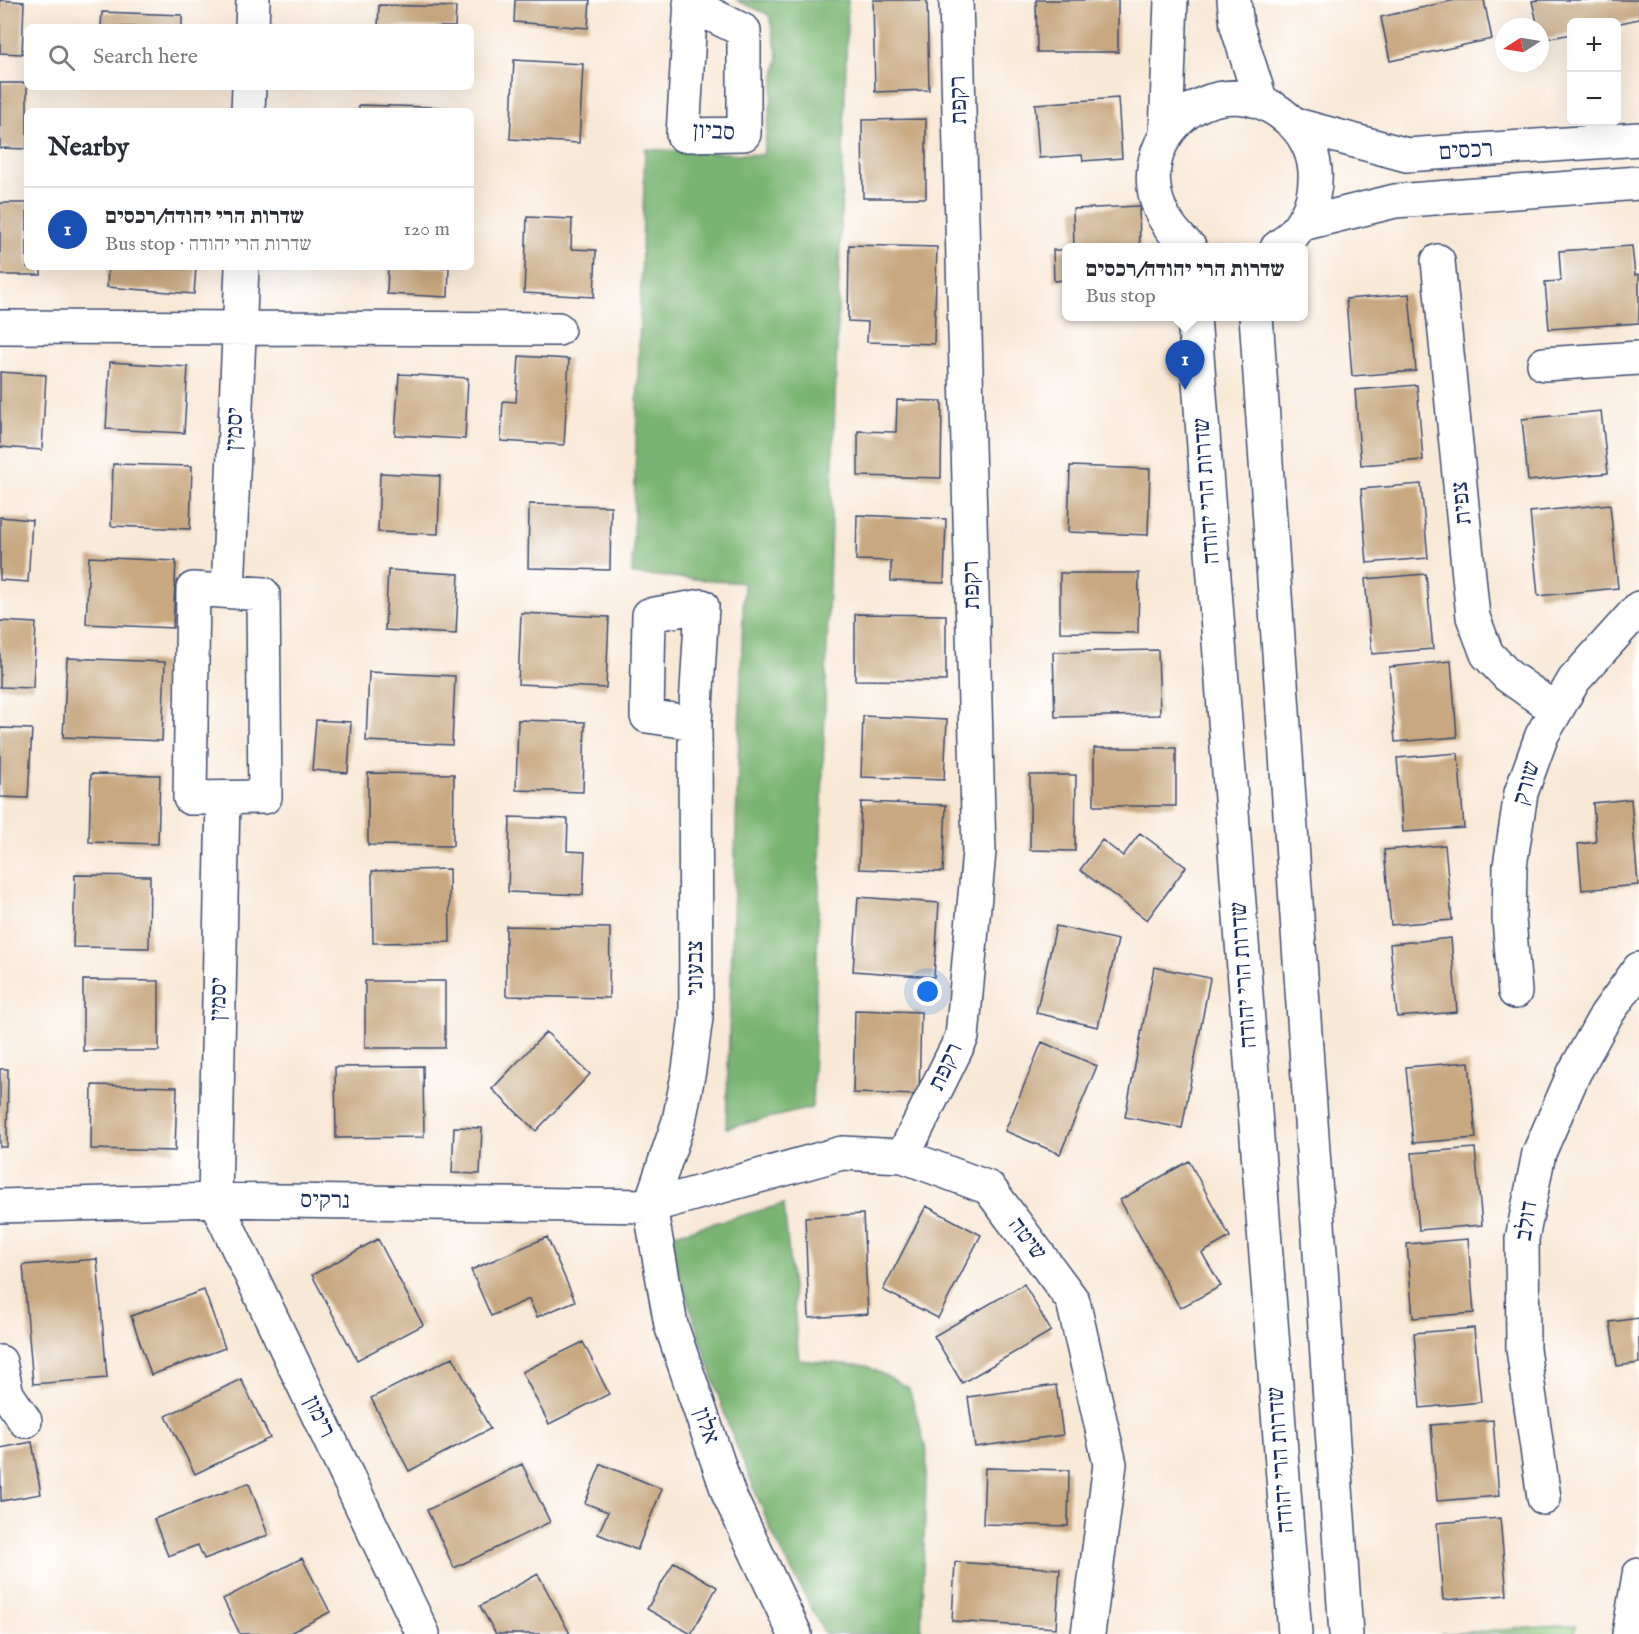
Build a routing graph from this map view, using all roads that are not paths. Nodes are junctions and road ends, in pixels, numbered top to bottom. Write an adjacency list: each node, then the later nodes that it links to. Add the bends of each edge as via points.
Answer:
1 (253, 0): 5 (street)
2 (957, 0): 32 (street, רקפת, via 978,852 962,1037)
3 (1171, 0): 10 (street)
4 (1234, 0): 7 (street, via 1237,26)
5 (252, 24)
6 (249, 90): 8 (street)
7 (1262, 102): 9 (street); 10 (street, via 1241,97 1219,98 1180,117)
8 (248, 108)
9 (1296, 125): 11 (street, רכסים, via 1407,155); 13 (street, via 1308,143 1316,184)
10 (1166, 134): 14 (street, via 1156,154 1155,197 1162,217)
11 (1639, 139)
12 (1639, 183): 13 (street, רכסים, via 1395,201)
13 (1302, 224): 15 (street)
14 (1181, 243)
15 (1284, 243)
16 (1438, 261): 27 (street, צפית, via 1473,617 1487,654 1508,676)
17 (242, 270): 21 (street, יסמין)
18 (1194, 321): 43 (street, שדרות הרי יהודה)
19 (1256, 321): 44 (street)
20 (0, 327): 21 (street)
21 (239, 328): 22 (street); 25 (street, יסמין)
22 (558, 329)
23 (1639, 358): 24 (street)
24 (1544, 364)
25 (228, 591): 29 (street, via 193,589 190,798); 29 (street, via 263,594 265,797)
26 (1639, 608): 27 (street, שורק, via 1574,680)
27 (1556, 710): 31 (street, שורק, via 1542,735 1521,793 1510,866 1509,919)
28 (694, 723): 35 (street, צבעוני, via 696,1017 679,1121)
29 (223, 798): 33 (street, יסמין)
30 (1639, 969): 38 (street, דולב, via 1606,1016 1574,1073 1539,1153 1522,1239 1523,1349)
31 (1515, 992)
32 (903, 1156): 35 (street, שיטה, via 842,1153); 42 (street, שיטה, via 989,1188 1073,1301 1110,1464)
33 (215, 1200): 34 (street, נרקיס); 35 (street, נרקיס); 40 (street, רימון)
34 (0, 1206)
35 (650, 1206): 41 (street, אלון, via 671,1325 729,1495)
36 (0, 1362): 37 (street, via 7,1394)
37 (25, 1421)
38 (1544, 1498)
39 (1639, 1575): 45 (street)
40 (423, 1634)
41 (795, 1634)
42 (1088, 1634)
43 (1295, 1634)
44 (1346, 1634)
45 (1629, 1634)

